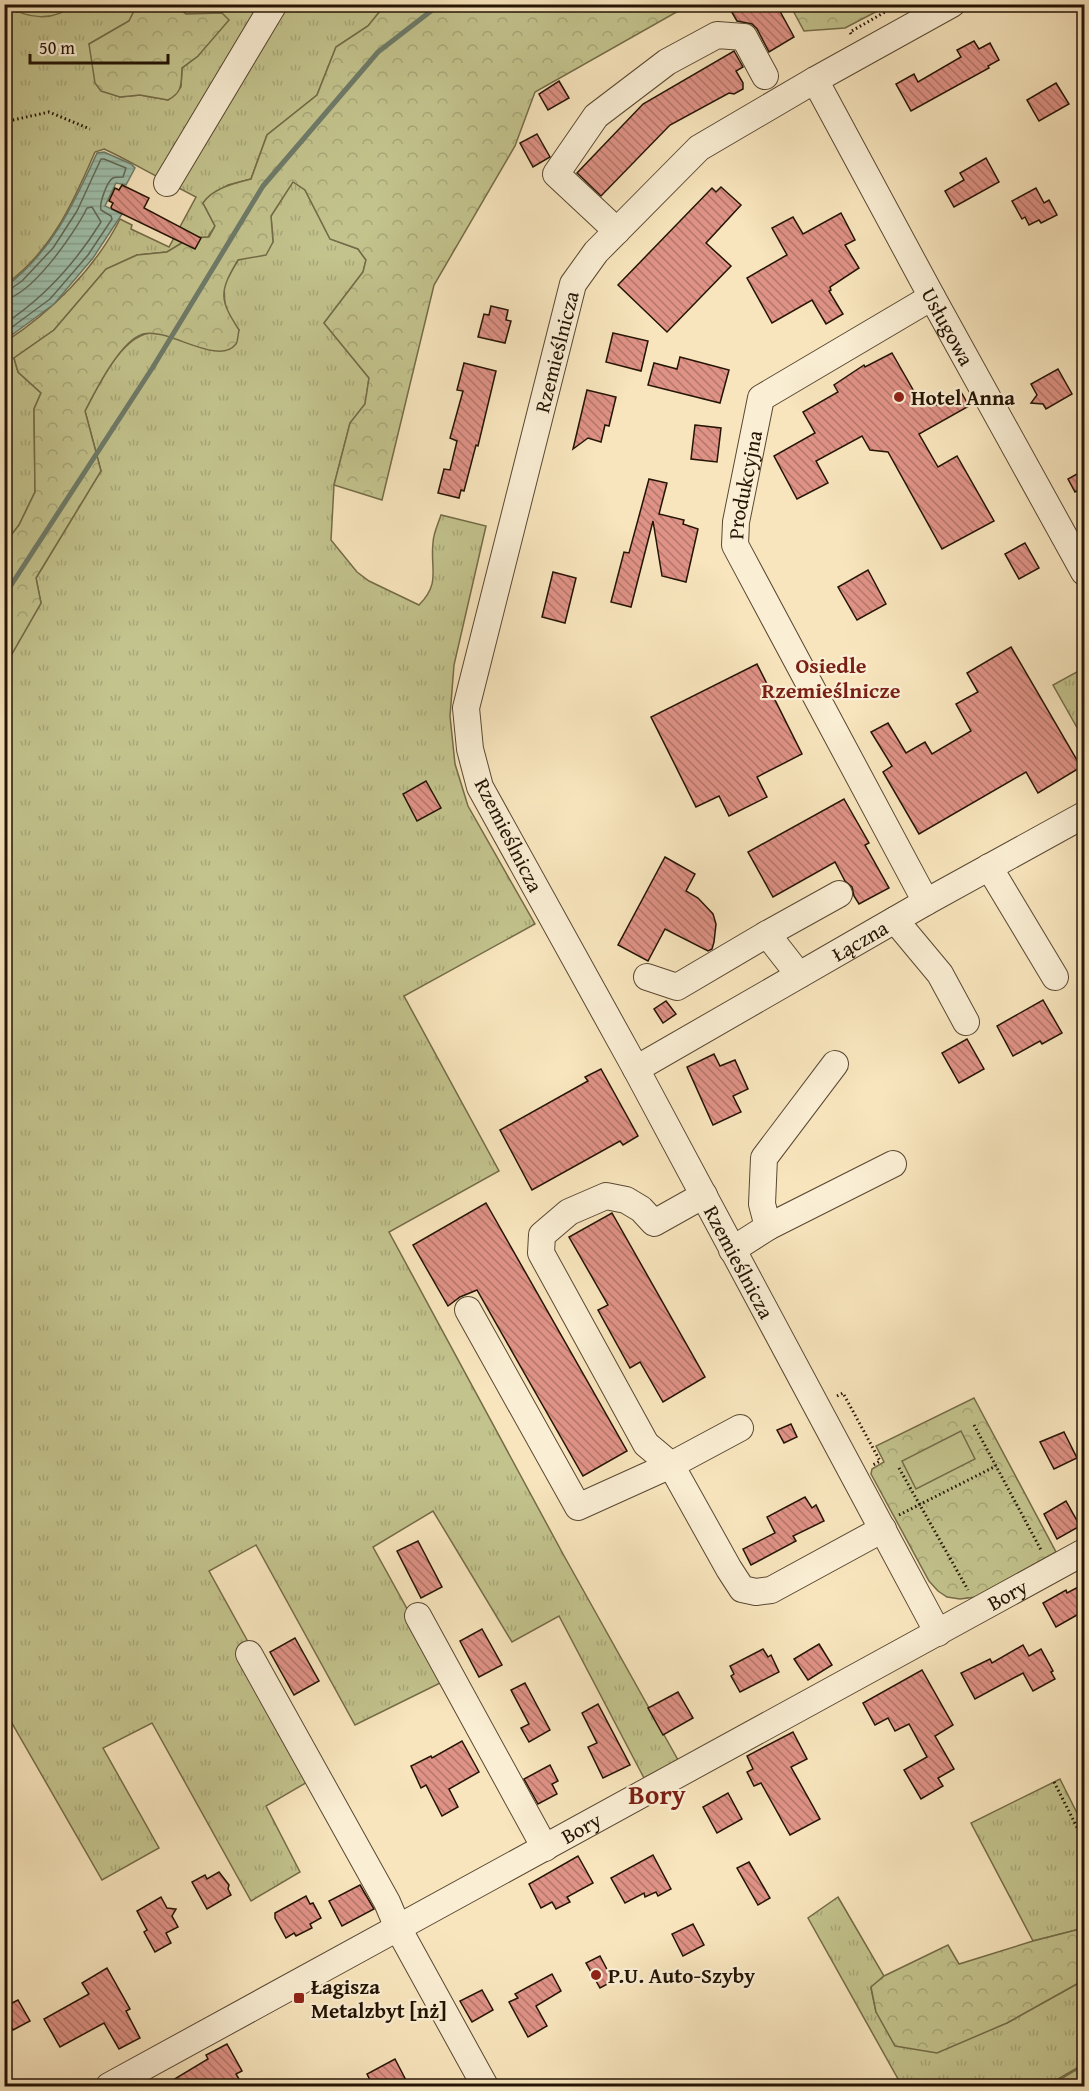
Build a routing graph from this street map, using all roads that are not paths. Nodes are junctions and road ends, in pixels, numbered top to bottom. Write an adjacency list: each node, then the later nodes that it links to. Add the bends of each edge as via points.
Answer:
1 (274, 4): 5 (street)
2 (961, 7): 4 (street, Rzemieślnicza)
3 (765, 76): 6 (street, via 744,37 717,35 667,63 596,116 556,174)
4 (815, 80): 6 (street, Rzemieślnicza, via 699,148); 7 (street, Usługowa)
5 (167, 183)
6 (617, 231): 20 (street, Rzemieślnicza, via 573,284 466,708 470,749 480,787)
7 (932, 297): 8 (street, Usługowa); 12 (street, Produkcyjna, via 761,398 735,522 735,545 821,725)
8 (1084, 572)
9 (1084, 815): 10 (street, Łączna)
10 (989, 867): 12 (street, Łączna); 17 (street)
11 (839, 894): 14 (street)
12 (926, 902): 13 (street, Łączna)
13 (895, 920): 15 (street, Łączna); 18 (street, via 940,974)
14 (767, 934): 15 (street); 16 (street, via 677,987)
15 (799, 975): 20 (street, Łączna)
16 (647, 977)
17 (1055, 977)
18 (966, 1022)
19 (835, 1065): 23 (street, via 764,1158 762,1204)
20 (636, 1069): 22 (street, Rzemieślnicza)
21 (893, 1164): 23 (street)
22 (704, 1196): 24 (street, Rzemieślnicza); 27 (street, via 654,1223 627,1200 606,1196 569,1212 542,1235 541,1253 646,1444)
23 (768, 1227): 24 (street)
24 (732, 1250): 28 (street, Rzemieślnicza)
25 (468, 1310): 27 (street, via 578,1507)
26 (740, 1428): 27 (street)
27 (671, 1465): 28 (street, via 742,1589 771,1590)
28 (888, 1524): 31 (street, Rzemieślnicza)
29 (1084, 1552): 31 (street, Bory)
30 (418, 1616): 33 (street)
31 (938, 1633): 33 (street, Bory)
32 (249, 1654): 34 (street)
33 (545, 1848): 34 (street, Bory)
34 (398, 1928): 35 (street, Bory); 36 (street)
35 (109, 2086)
36 (485, 2086)

